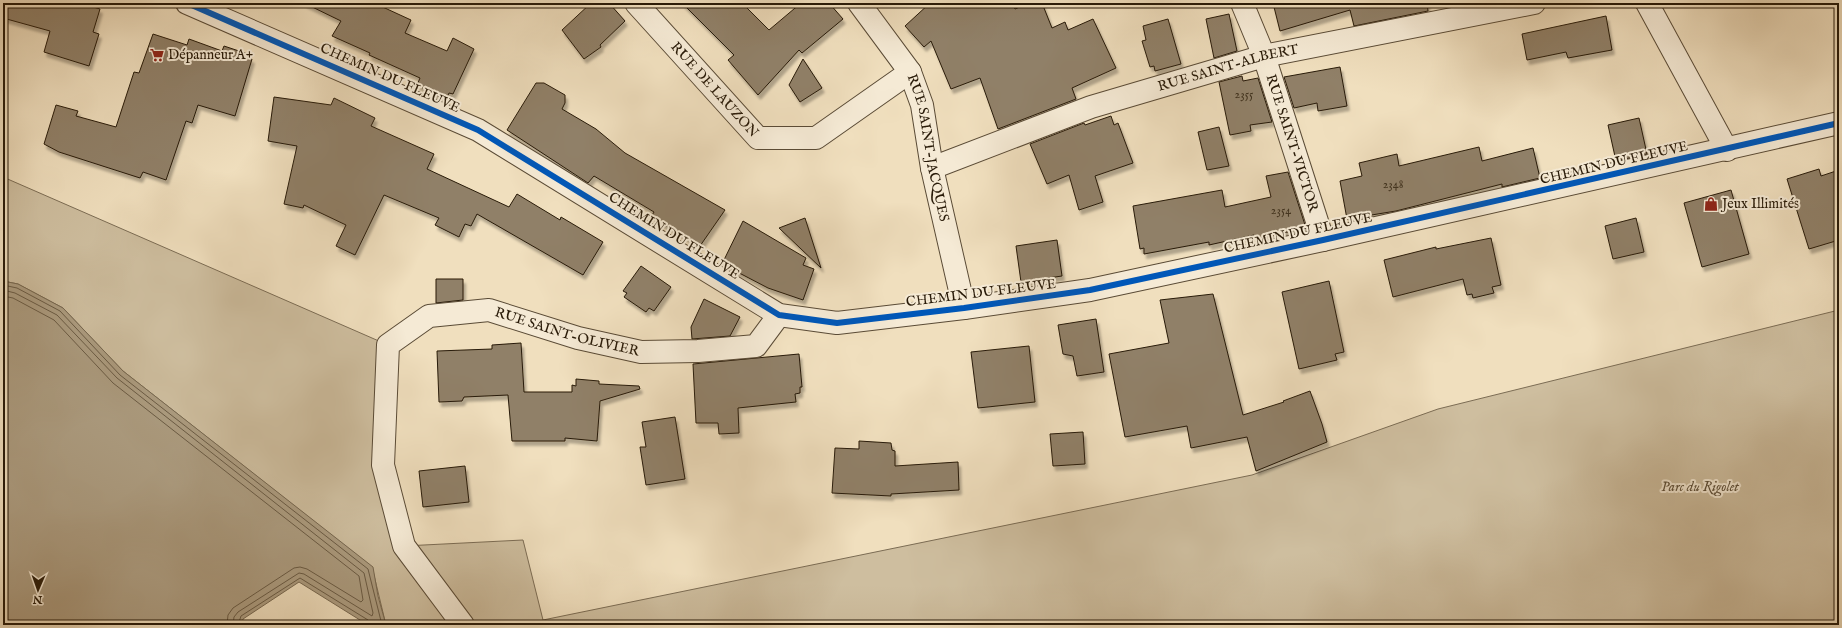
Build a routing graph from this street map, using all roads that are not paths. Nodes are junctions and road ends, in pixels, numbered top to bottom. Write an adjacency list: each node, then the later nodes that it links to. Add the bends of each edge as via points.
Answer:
1 (187, 3): 14 (street, CHEMIN DU FLEUVE, via 478,130)
2 (636, 3): 8 (street, RUE DE LAUZON, via 758,138 816,138)
3 (859, 3): 8 (street, RUE SAINT-JACQUES)
4 (1242, 3): 7 (street, RUE SAINT-VICTOR)
5 (1534, 3): 7 (street, RUE SAINT-ALBERT)
6 (1647, 3): 10 (street)
7 (1264, 56): 11 (street, RUE SAINT-ALBERT, via 1091,107); 12 (street, RUE SAINT-VICTOR)
8 (910, 72): 11 (street, RUE SAINT-JACQUES, via 922,105)
9 (1839, 123): 10 (street, CHEMIN DU FLEUVE)
10 (1727, 150): 12 (street, CHEMIN DU FLEUVE)
11 (932, 168): 13 (street, RUE SAINT-JACQUES)
12 (1323, 240): 13 (street, CHEMIN DU FLEUVE, via 1090,290)
13 (964, 308): 14 (street, CHEMIN DU FLEUVE, via 837,323)
14 (779, 315): 15 (street, RUE SAINT-OLIVIER, via 756,346 698,351 641,352 578,338 489,310 429,316 388,345 383,465 404,546)
15 (464, 625)

